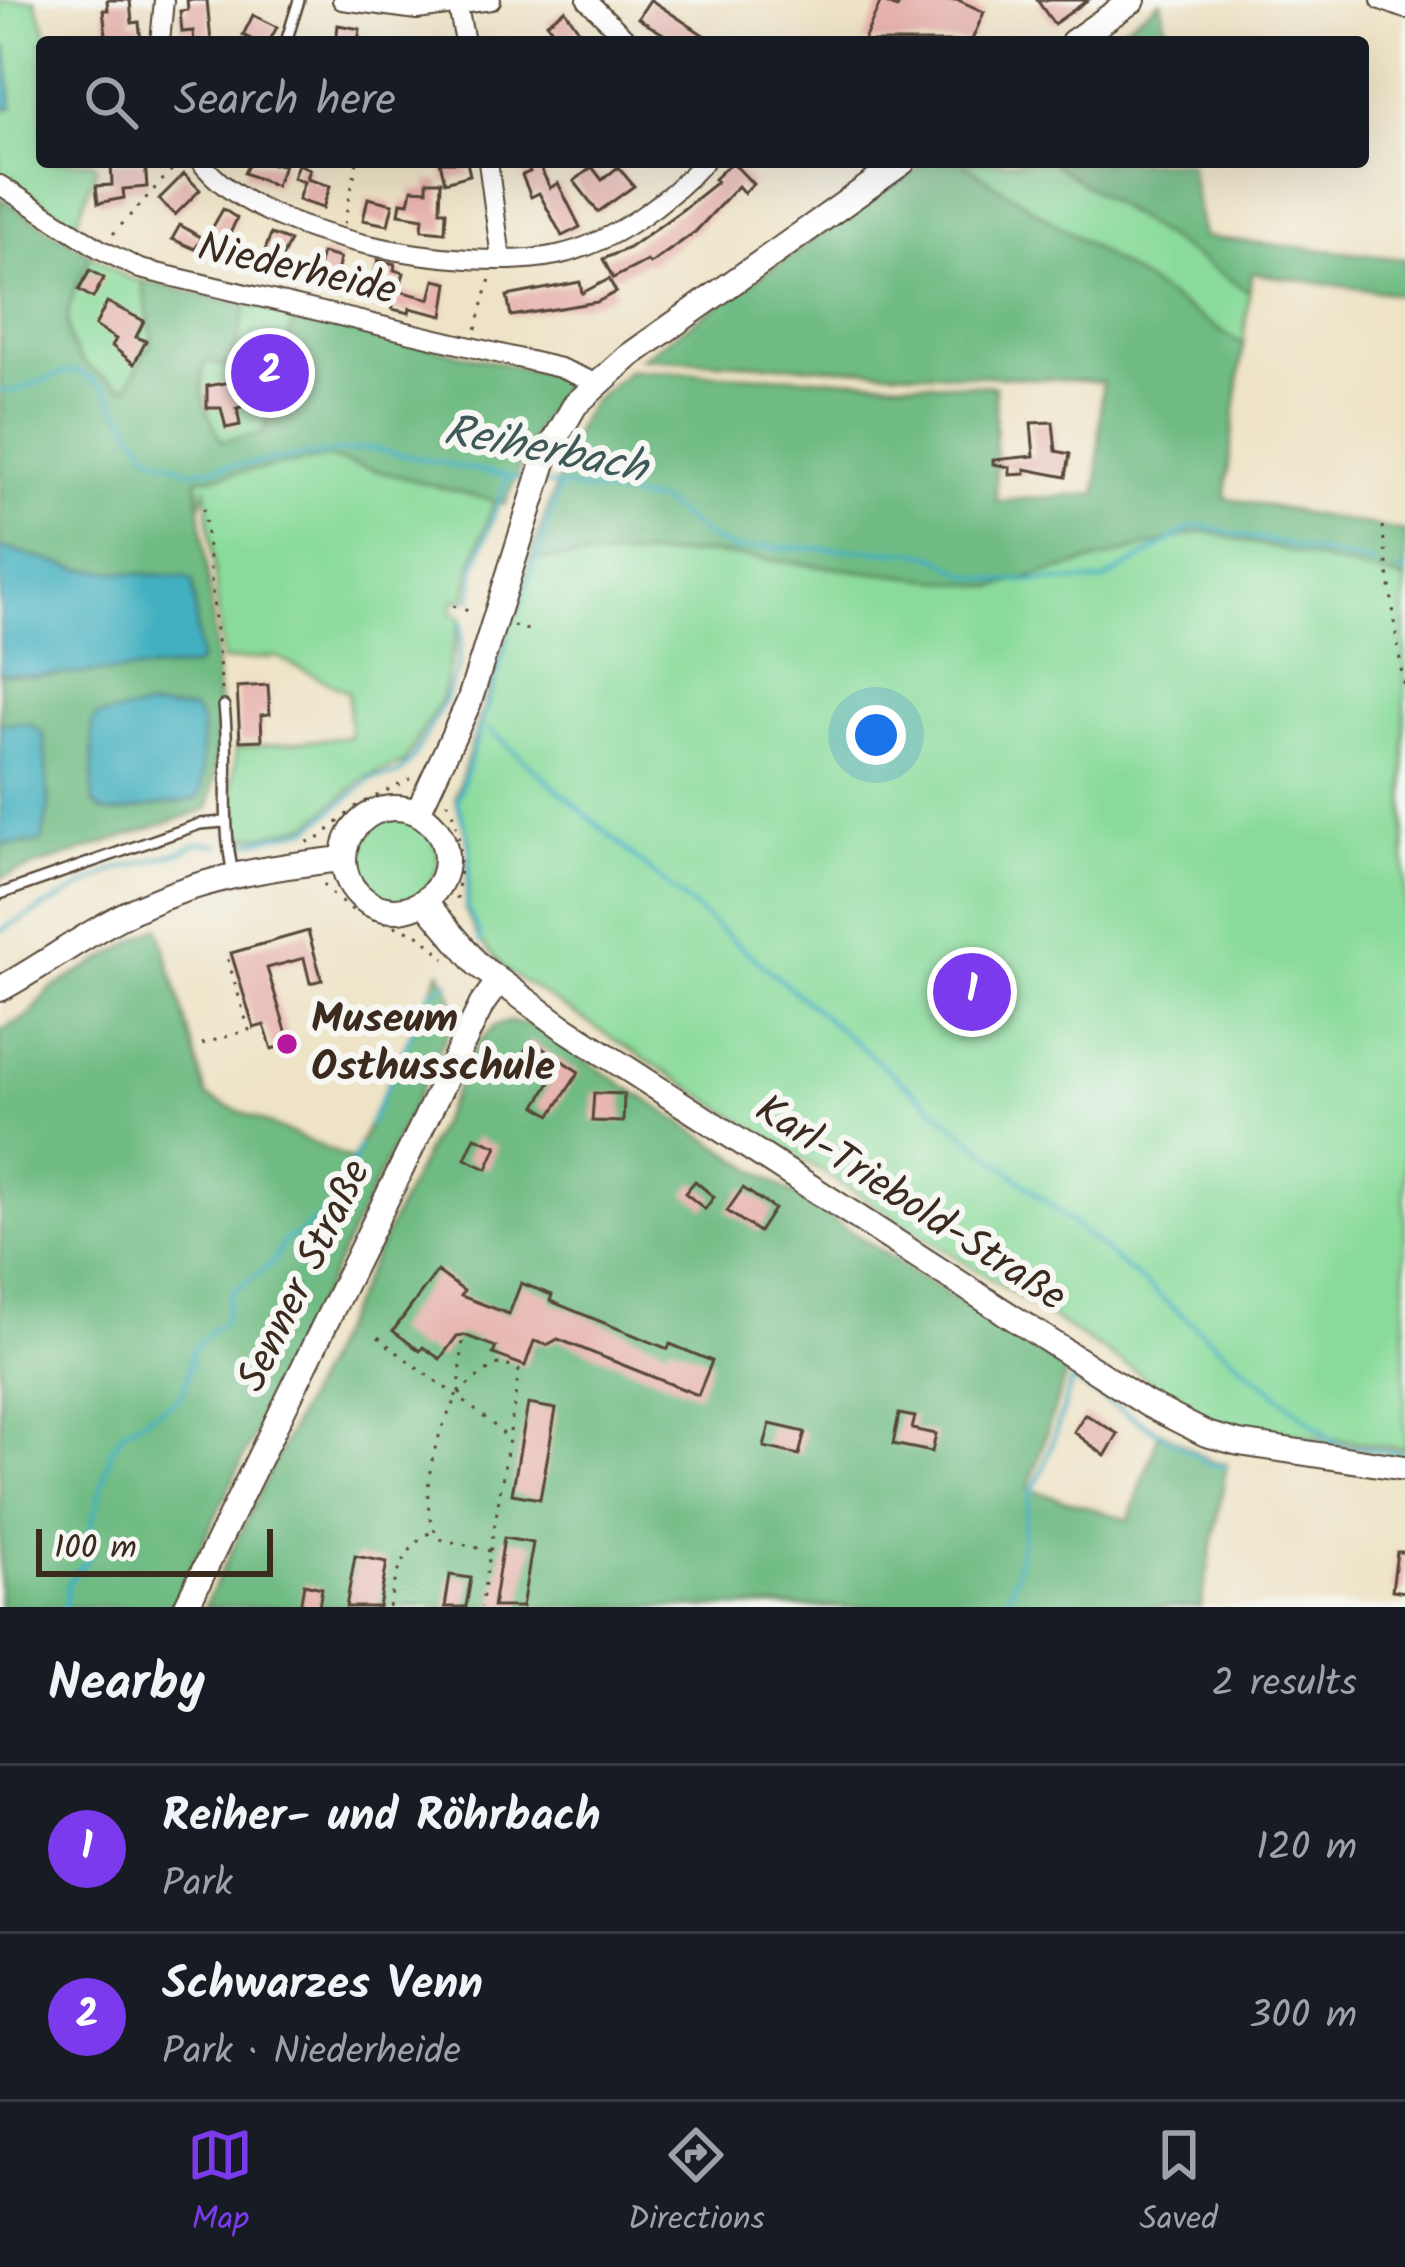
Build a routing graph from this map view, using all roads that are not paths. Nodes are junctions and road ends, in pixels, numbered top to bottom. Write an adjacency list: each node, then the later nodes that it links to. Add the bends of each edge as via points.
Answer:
1 (164, 0): 10 (street)
2 (299, 0): 11 (lane)
3 (342, 0): 8 (street)
4 (491, 0): 8 (street)
5 (586, 0): 13 (street)
6 (1132, 0): 14 (street)
7 (1381, 0): 9 (street)
8 (458, 7): 12 (street)
9 (1405, 9)
10 (161, 36)
11 (288, 36)
12 (464, 36)
13 (623, 36)
14 (1081, 36)
15 (206, 168): 20 (street, via 252,206 341,237 468,260)
16 (489, 168): 20 (street)
17 (697, 168): 20 (street, via 598,240 556,255)
18 (895, 168): 21 (street)
19 (0, 185): 21 (street, Niederheide, via 140,269)
20 (501, 258)
21 (596, 383): 23 (street, via 564,421 537,482 470,702)
22 (224, 706): 24 (lane)
23 (423, 802): 25 (street, via 370,814); 28 (street, via 447,859)
24 (224, 821): 26 (lane); 27 (lane)
25 (326, 854): 26 (street); 28 (street, via 367,902)
26 (233, 875): 30 (street, via 146,904)
27 (0, 894)
28 (432, 913): 29 (street, Karl-Triebold-Straße)
29 (498, 982): 31 (street, Karl-Triebold-Straße, via 1147,1403 1239,1443); 32 (street, Senner Straße)
30 (0, 989)
31 (1405, 1468)
32 (186, 1607)

